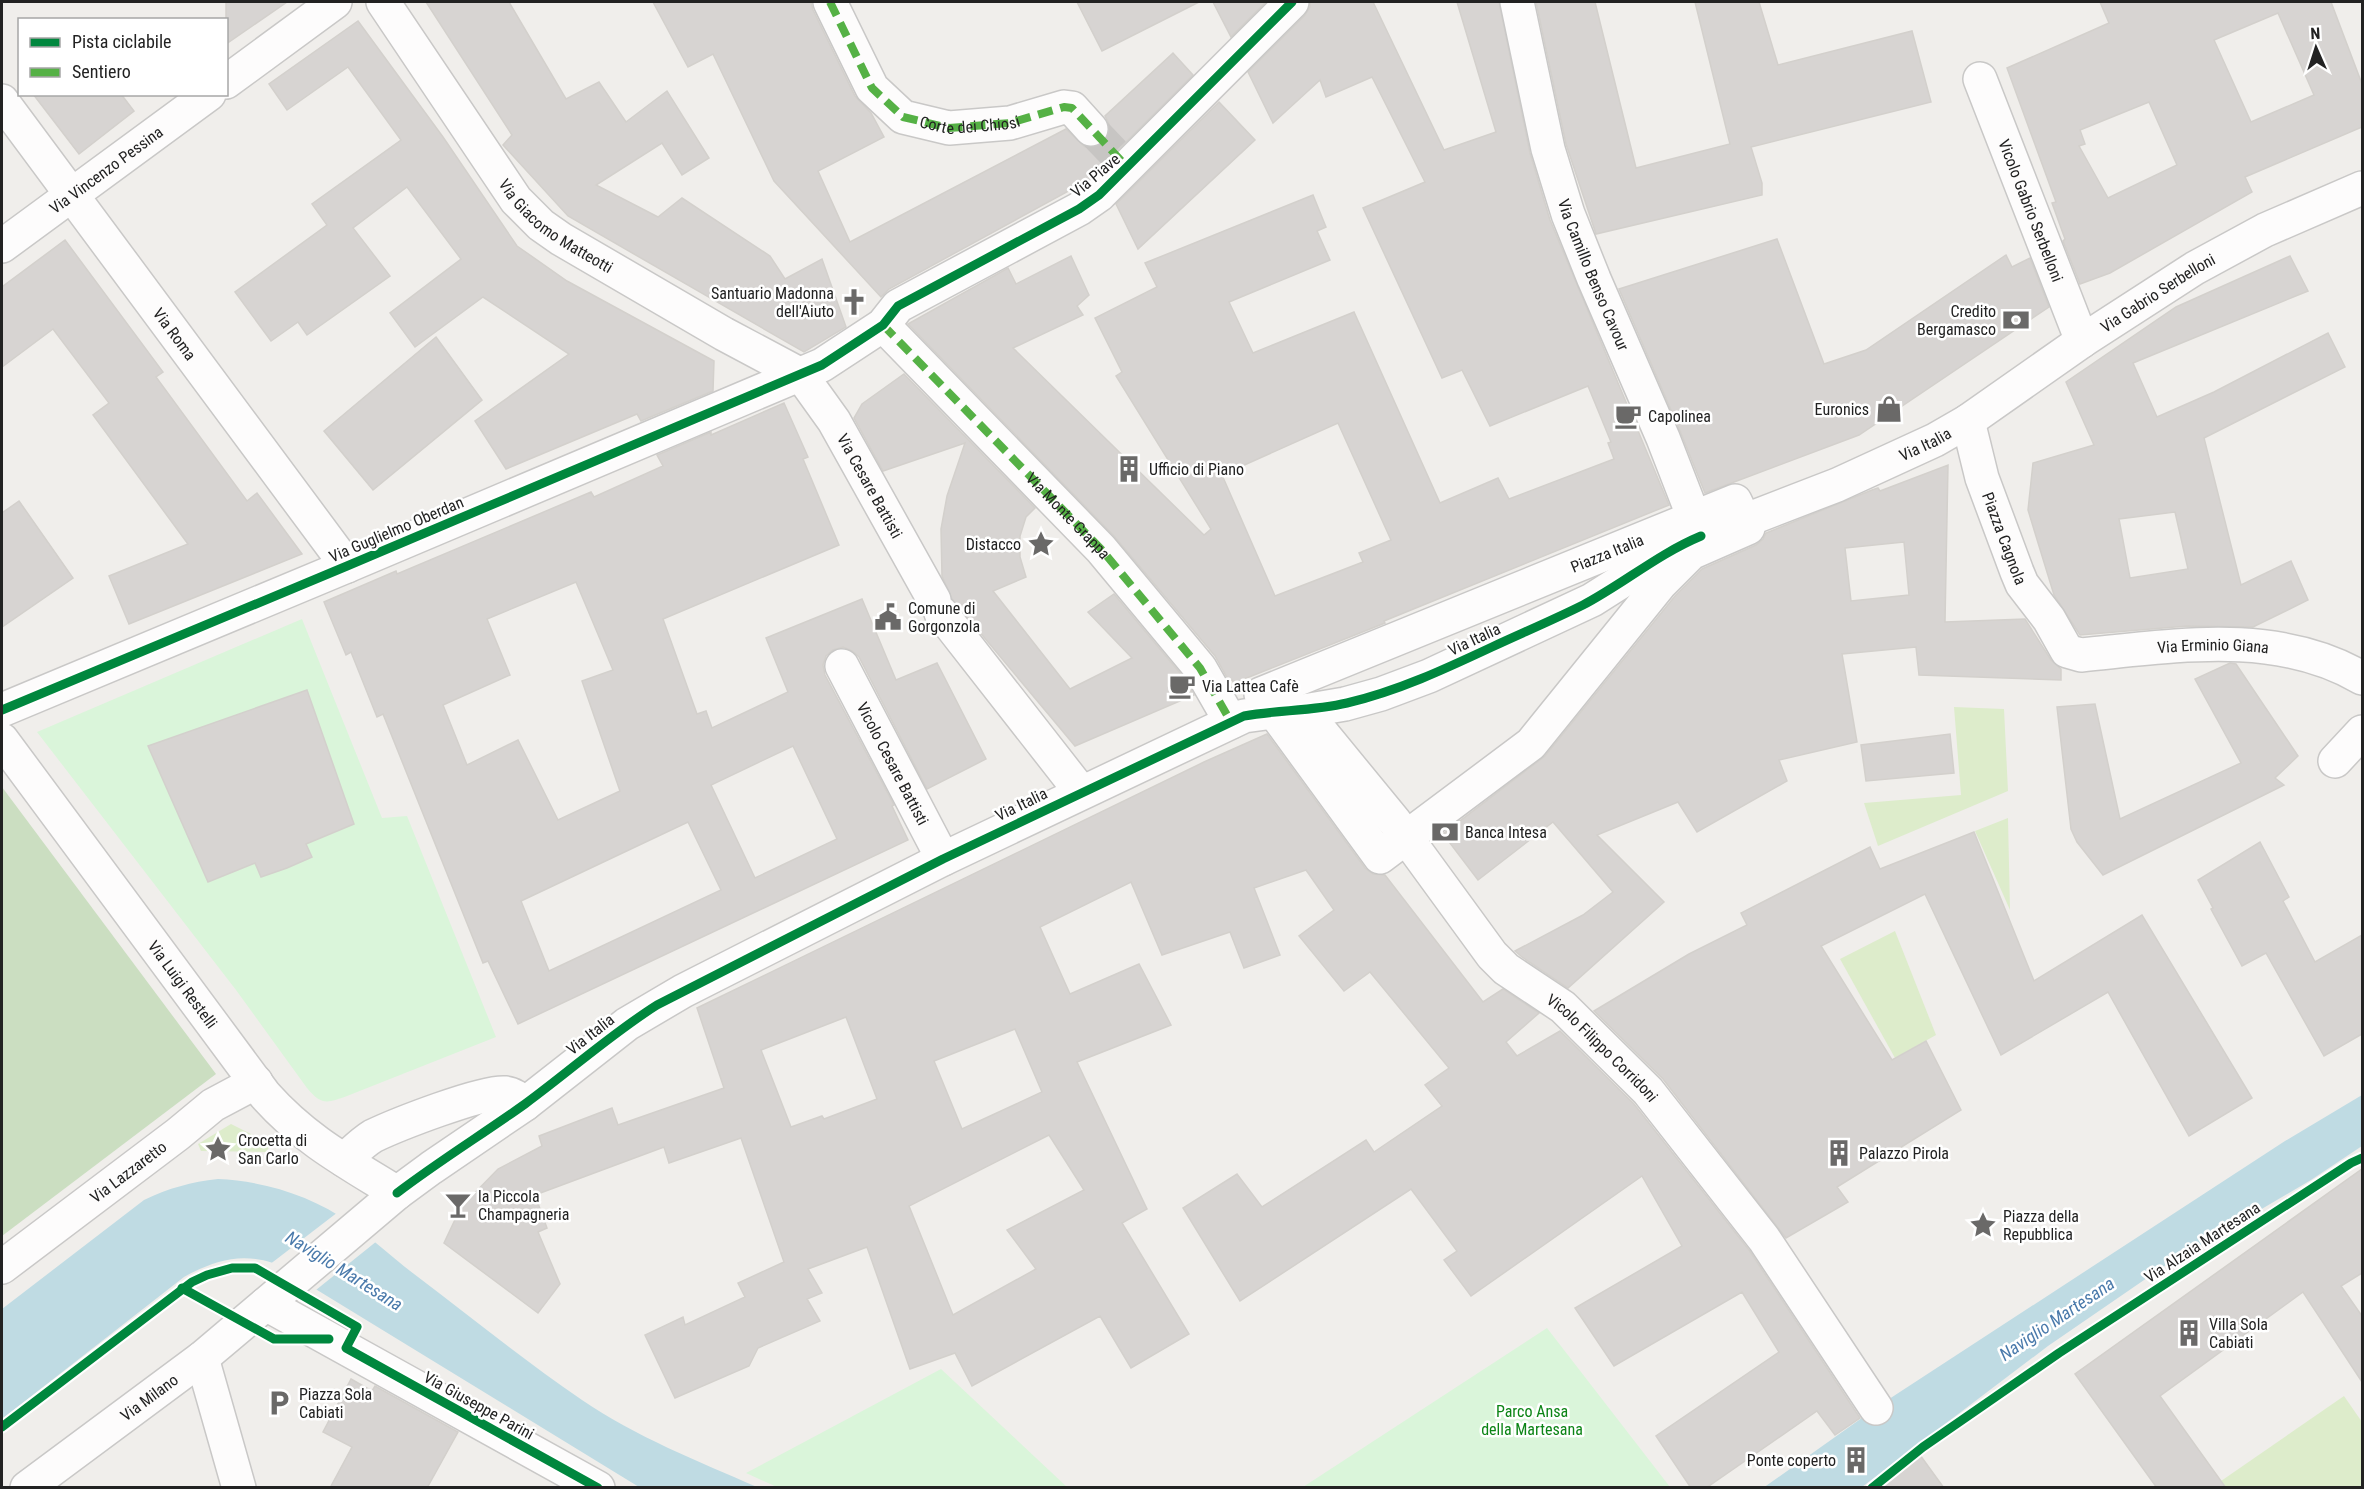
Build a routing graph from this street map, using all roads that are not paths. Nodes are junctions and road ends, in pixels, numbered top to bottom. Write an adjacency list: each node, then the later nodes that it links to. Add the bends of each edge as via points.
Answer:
1 (335, 2): 7 (street)
2 (383, 2): 16 (street, Via Giacomo Matteotti, via 510,192 541,225)
3 (830, 2): 10 (street, Corte dei Chiosi, via 872,88 903,117 949,129 1010,123 1064,106 1072,108)
4 (1292, 2): 14 (street, Via Piave, via 1121,161 1099,195 898,306)
5 (1517, 2): 19 (street, Via Camillo Benso Cavour, via 1548,148 1568,214)
6 (1980, 79): 15 (street, Vicolo Gabrio Serbelloni)
7 (228, 81)
8 (206, 96): 12 (street, Via Vincenzo Pessina)
9 (2, 101): 12 (street, Via Roma)
10 (1091, 129)
11 (2362, 188): 15 (street, Via Gabrio Serbelloni, via 2246,240)
12 (72, 196): 13 (street, Via Vincenzo Pessina); 20 (street, Via Roma)
13 (2, 246)
14 (883, 325): 16 (street, Via Piave); 26 (street, Via Monte Grappa, via 1101,549 1196,663)
15 (2082, 341): 17 (street, Via Gabrio Serbelloni)
16 (801, 375): 20 (street, Via Guglielmo Oberdan, via 757,390); 30 (street, Via Cesare Battisti, via 834,421 937,606)
17 (1968, 421): 18 (street, Via Italia, via 1837,485); 21 (street, Piazza Cagnola, via 1982,478 2022,584 2053,624)
18 (1744, 520): 19 (street, Via Italia); 31 (street, Piazza Italia, via 1748,528 1691,553 1661,583 1531,744)
19 (1697, 527): 25 (street, Via Italia, via 1674,548 1620,584 1430,676 1363,699); 25 (street, Piazza Italia, via 1261,694)
20 (347, 566): 24 (street, Via Guglielmo Oberdan)
21 (2063, 645): 23 (street, Via Erminio Giana, via 2067,651 2081,655 2211,645 2268,647 2313,657)
22 (842, 666): 32 (street, Vicolo Cesare Battisti)
23 (2362, 678)
24 (2, 710)
25 (1288, 712): 26 (street, Via Italia, via 1244,716); 31 (street, Piazza Italia, via 1380,857)
26 (1232, 722): 30 (street, Via Italia)
27 (2362, 732): 29 (street)
28 (2, 741): 33 (street, Via Luigi Restelli)
29 (2335, 761)
30 (1081, 792): 32 (street, Via Italia)
31 (1406, 837): 41 (street, Vicolo Filippo Corridoni, via 1492,955 1506,969 1563,1006 1648,1091 1764,1239)
32 (943, 859): 34 (street, Via Italia, via 657,1005)
33 (256, 1082): 35 (street, Via Luigi Restelli, via 289,1121); 38 (street, Via Lazzaretto, via 213,1105)
34 (525, 1104): 35 (street, via 504,1093 475,1099 370,1138); 36 (street, Via Italia)
35 (344, 1160): 36 (street, Via Luigi Restelli)
36 (397, 1193): 37 (street, Via Italia)
37 (364, 1221): 39 (street, Via Milano)
38 (2, 1268)
39 (266, 1304): 40 (street, Via Milano); 44 (street, Via Giuseppe Parini)
40 (202, 1358): 42 (street, Via Milano); 43 (street)
41 (1876, 1408)
42 (27, 1488)
43 (239, 1488)
44 (597, 1488)

